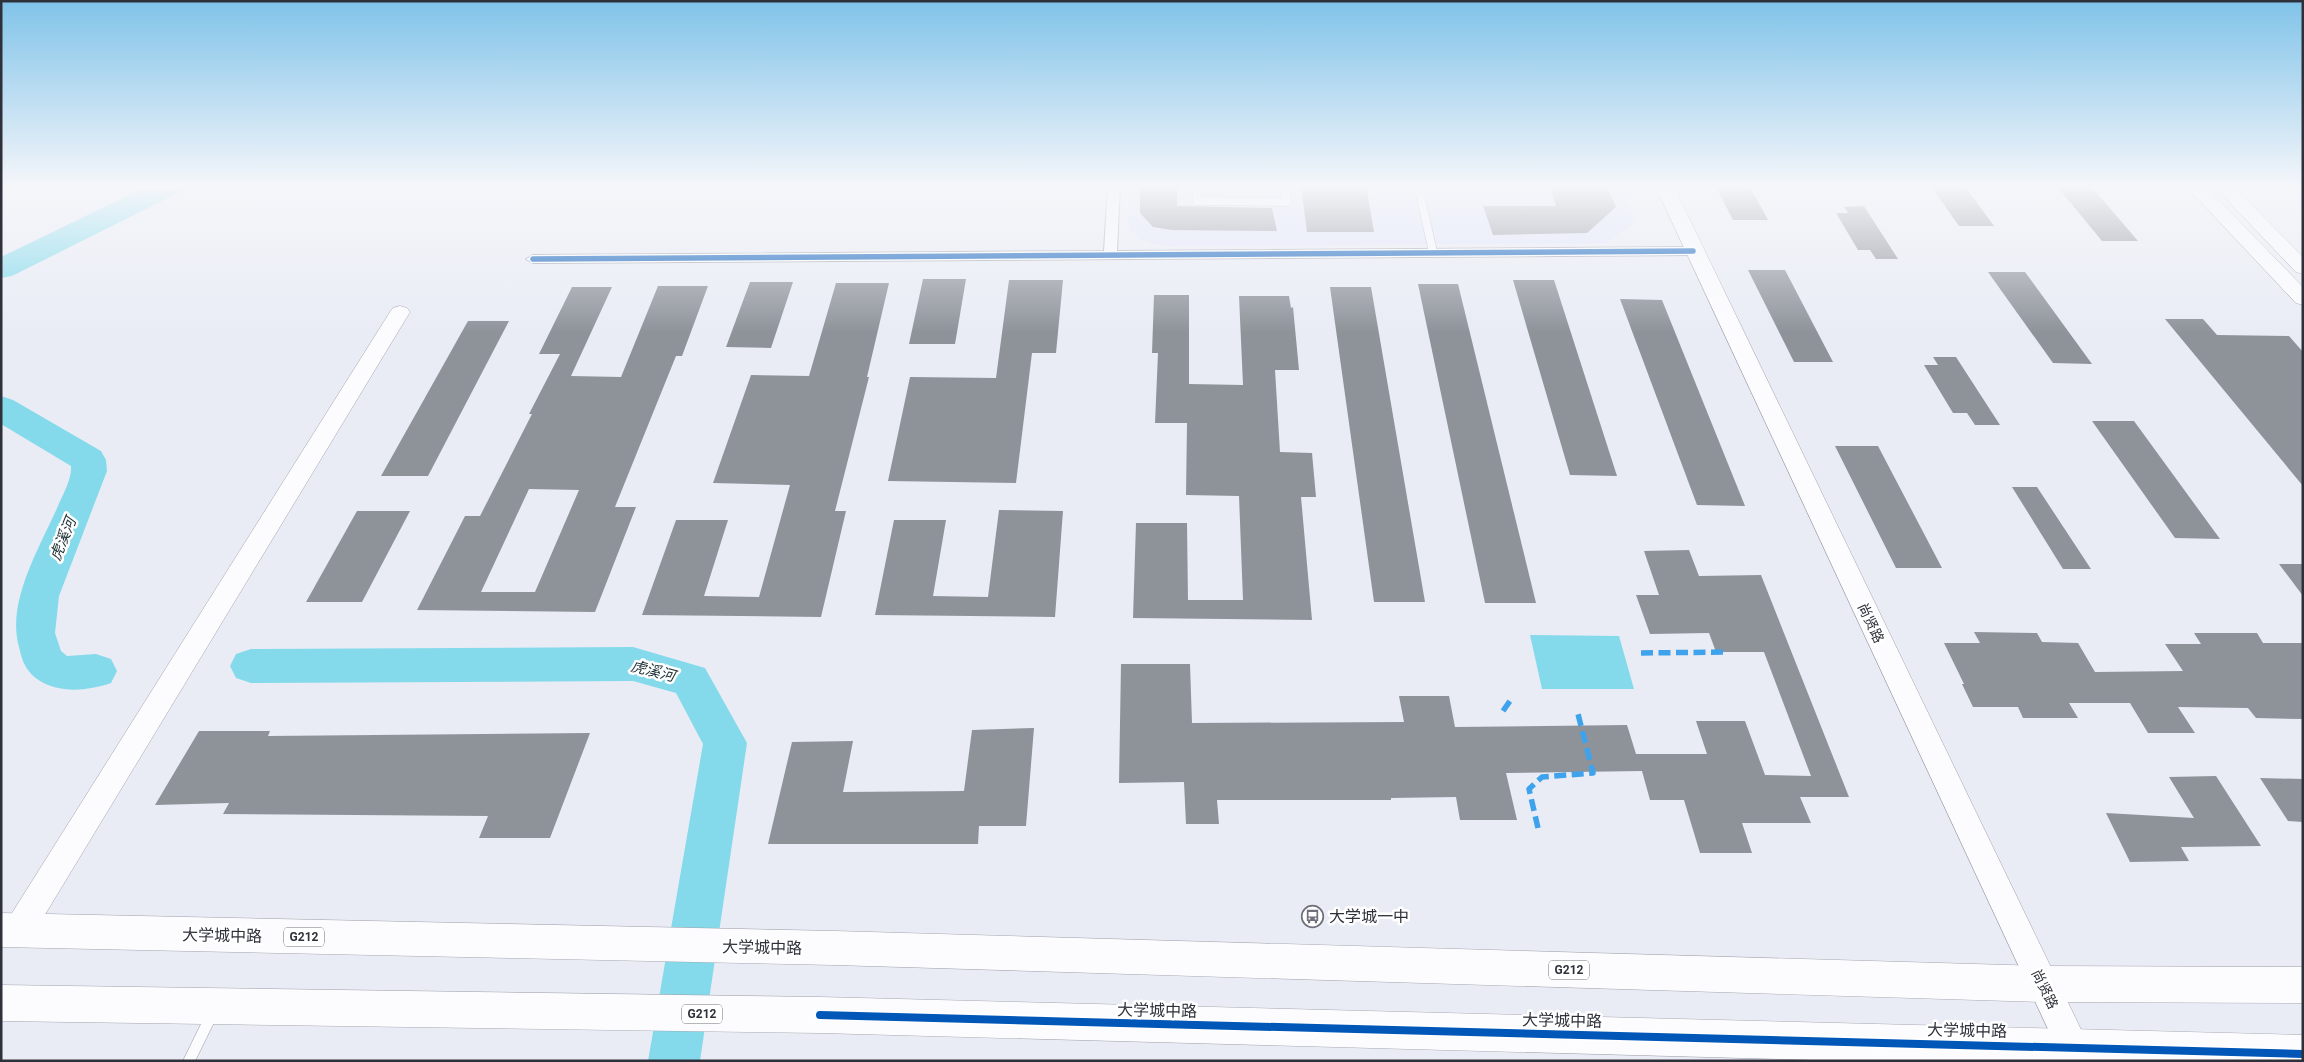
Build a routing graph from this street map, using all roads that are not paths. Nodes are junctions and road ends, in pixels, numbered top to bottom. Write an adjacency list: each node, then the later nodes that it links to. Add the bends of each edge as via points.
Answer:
1 (1111, 235): 8 (street)
2 (1429, 235): 7 (lane)
3 (1687, 235): 6 (street, 尚贤路)
4 (2241, 235): 11 (street)
5 (2270, 235): 10 (street)
6 (1694, 251): 7 (street); 14 (street, 尚贤路)
7 (1433, 252): 8 (street)
8 (1110, 255): 9 (street)
9 (533, 259)
10 (2303, 268)
11 (2303, 299)
12 (400, 312): 13 (street)
13 (10, 930): 14 (highway, 大学城中路 / G212, via 835,948)
14 (2042, 984): 15 (highway, 大学城中路 / G212); 18 (street, 尚贤路)
15 (2303, 985)
16 (1, 1003): 17 (highway, 大学城中路 / G212)
17 (215, 1007): 18 (highway, 大学城中路 / G212, via 820,1016); 20 (lane)
18 (2076, 1054): 19 (highway, 大学城中路 / G212)
19 (2303, 1054)
20 (189, 1061)

